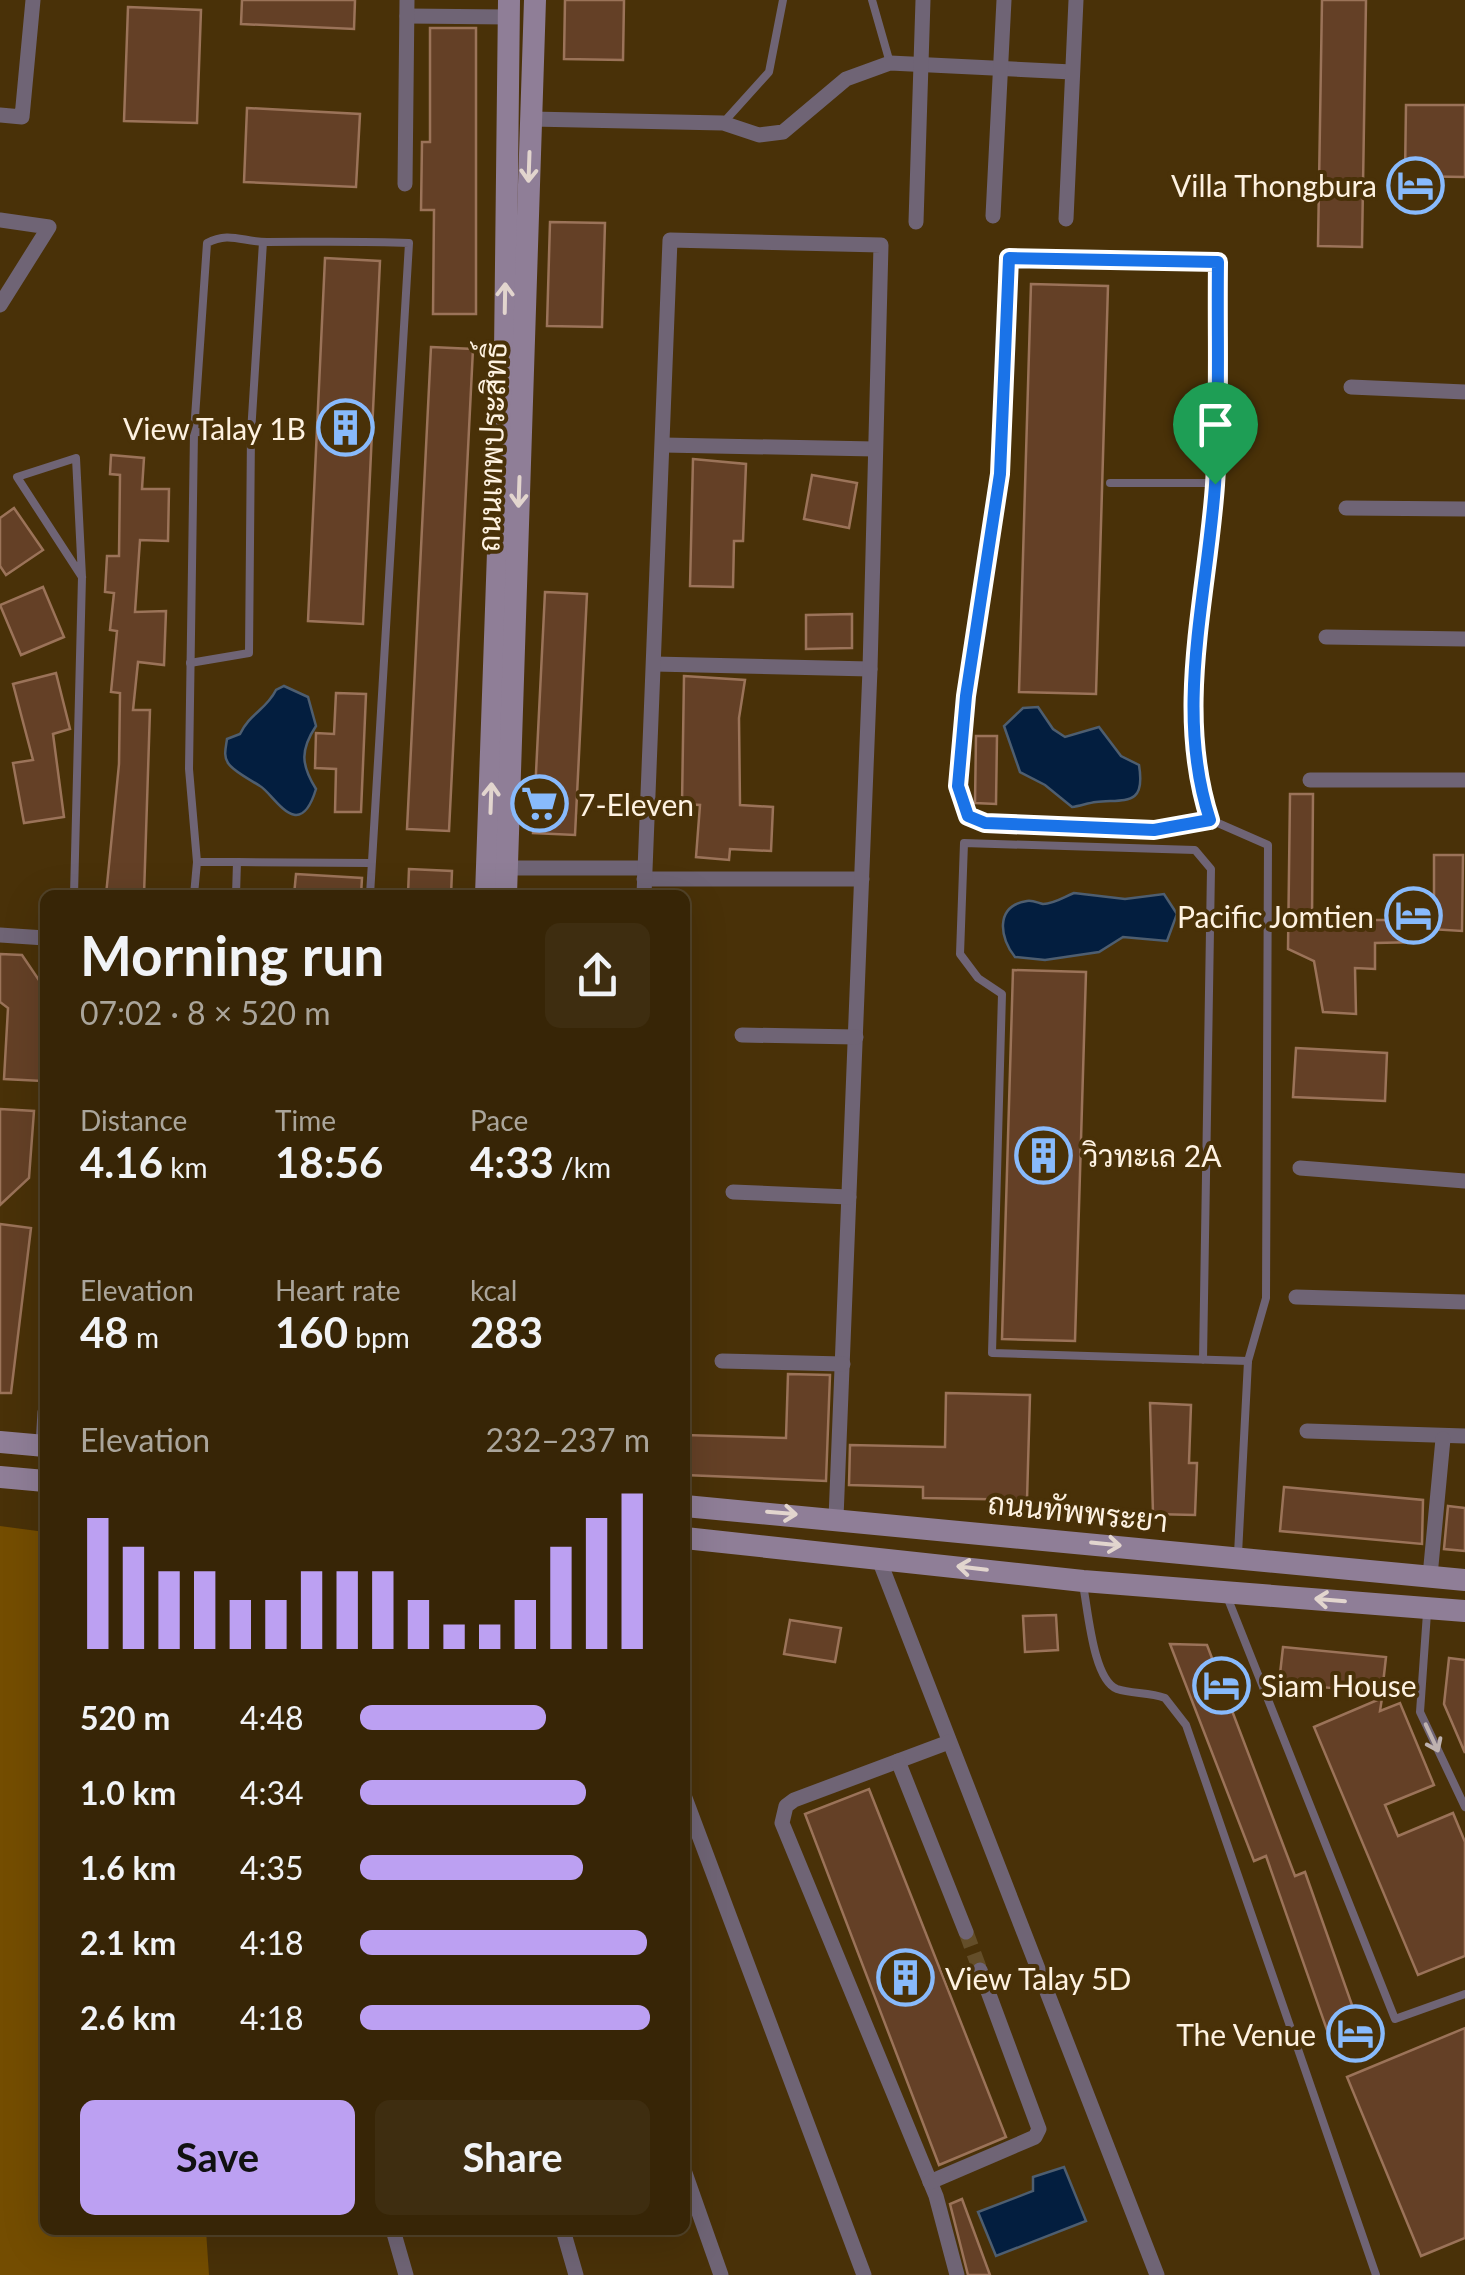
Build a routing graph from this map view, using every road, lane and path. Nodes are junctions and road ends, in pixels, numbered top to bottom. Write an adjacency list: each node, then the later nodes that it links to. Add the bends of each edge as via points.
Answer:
1 (33, 0): 14 (street, via 22,117)
2 (535, 0): 15 (main road, ถนนเทพประสิทธิ์)
3 (784, 0): 16 (lane, via 769,72)
4 (872, 0): 10 (lane)
5 (923, 0): 11 (street)
6 (1004, 0): 12 (street)
7 (1076, 0): 13 (street)
8 (407, 8): 9 (street); 17 (street)
9 (508, 8): 53 (main road, ถนนเทพประสิทธิ์, one-way to 9, via 504,372)
10 (890, 63): 11 (street); 16 (street, via 846,80 783,132 744,134)
11 (921, 64): 12 (street); 21 (street)
12 (1000, 68): 13 (street); 18 (street)
13 (1072, 72): 19 (street)
14 (0, 114)
15 (530, 119): 16 (street); 46 (main road, ถนนเทพประสิทธิ์, one-way to 46)
16 (723, 123)
17 (404, 184)
18 (994, 216)
19 (1066, 219)
20 (0, 220): 23 (street, via 48,227)
21 (916, 222)
22 (263, 242): 26 (lane, via 222,235 207,243); 27 (lane); 45 (lane, via 409,243)
23 (0, 305)
24 (1351, 387): 25 (street)
25 (1465, 392)
26 (194, 432): 27 (lane); 37 (lane)
27 (251, 433): 37 (lane, via 249,652)
28 (664, 444): 29 (street); 29 (street, via 670,240 881,245); 38 (street)
29 (875, 450): 39 (street)
30 (1110, 483): 31 (lane)
31 (1215, 484): 42 (lane, via 1191,707 1195,763); 42 (lane, via 1218,262 1009,258 1000,474 966,696 959,799 968,816 985,823 1154,830)
32 (1346, 508): 33 (street)
33 (1465, 510)
34 (82, 577): 34 (lane, via 80,537 76,458 18,477); 49 (lane)
35 (1326, 637): 36 (street)
36 (1465, 638)
37 (190, 664): 43 (lane)
38 (654, 664): 39 (street); 48 (street)
39 (870, 668): 47 (street)
40 (1310, 780): 41 (street)
41 (1465, 780)
42 (1210, 820): 67 (lane, via 1268,845 1266,1298)
43 (197, 862): 44 (lane); 50 (lane)
44 (237, 862): 45 (lane); 51 (lane)
45 (370, 863): 52 (lane)
46 (507, 868): 48 (street); 54 (main road, ถนนเทพประสิทธิ์)
47 (862, 880): 48 (street); 58 (street)
48 (644, 881)
49 (74, 890)
50 (194, 890)
51 (236, 890)
52 (370, 890)
53 (486, 890)
54 (506, 890)
55 (0, 934): 56 (street)
56 (40, 938)
57 (742, 1035): 58 (street)
58 (856, 1037): 62 (street)
59 (1300, 1168): 60 (street)
60 (1465, 1182)
61 (733, 1192): 62 (street)
62 (848, 1197): 68 (street)
63 (1296, 1296): 64 (street)
64 (1465, 1302)
65 (722, 1360): 68 (street)
66 (1203, 1360): 66 (lane, via 992,1353 1002,994 960,954 964,843 1195,850 1210,869); 67 (lane)
67 (1248, 1362): 80 (lane)
68 (842, 1364): 77 (street)
69 (1307, 1431): 71 (street)
70 (1465, 1436): 71 (street)
71 (1443, 1439): 81 (street)
72 (0, 1442): 73 (main road)
73 (40, 1445)
74 (0, 1477): 75 (main road)
75 (40, 1480)
76 (690, 1506): 77 (main road, ถนนทัพพระยา, one-way to 77)
77 (836, 1518): 80 (main road, ถนนทัพพระยา, one-way to 80)
78 (690, 1538): 79 (main road)
79 (878, 1557): 83 (main road, one-way to 79); 87 (street)
80 (1238, 1558): 81 (main road, ถนนทัพพระยา)
81 (1430, 1576): 82 (main road, ถนนทัพพระยา); 85 (main road)
82 (1465, 1580)
83 (1082, 1581): 84 (main road); 104 (lane, via 1106,1680 1114,1688 1164,1698 1186,1725)
84 (1224, 1590): 85 (main road, one-way to 84); 93 (lane, via 1395,2020)
85 (1427, 1608): 86 (main road); 89 (lane, one-way to 89, via 1420,1712)
86 (1465, 1611)
87 (949, 1742): 88 (street); 103 (street)
88 (898, 1760): 91 (street); 94 (street, via 794,1800 782,1823)
89 (1465, 1807)
90 (690, 1811): 101 (street)
91 (966, 1932)
92 (980, 1970): 94 (street, via 1039,2128 1035,2137)
93 (1465, 1994)
94 (930, 2182): 102 (street)
95 (690, 2188): 100 (street)
96 (394, 2235): 98 (street)
97 (564, 2235): 99 (street)
98 (406, 2275)
99 (576, 2275)
100 (721, 2275)
101 (864, 2275)
102 (956, 2275)
103 (1158, 2275)
104 (1376, 2275)

